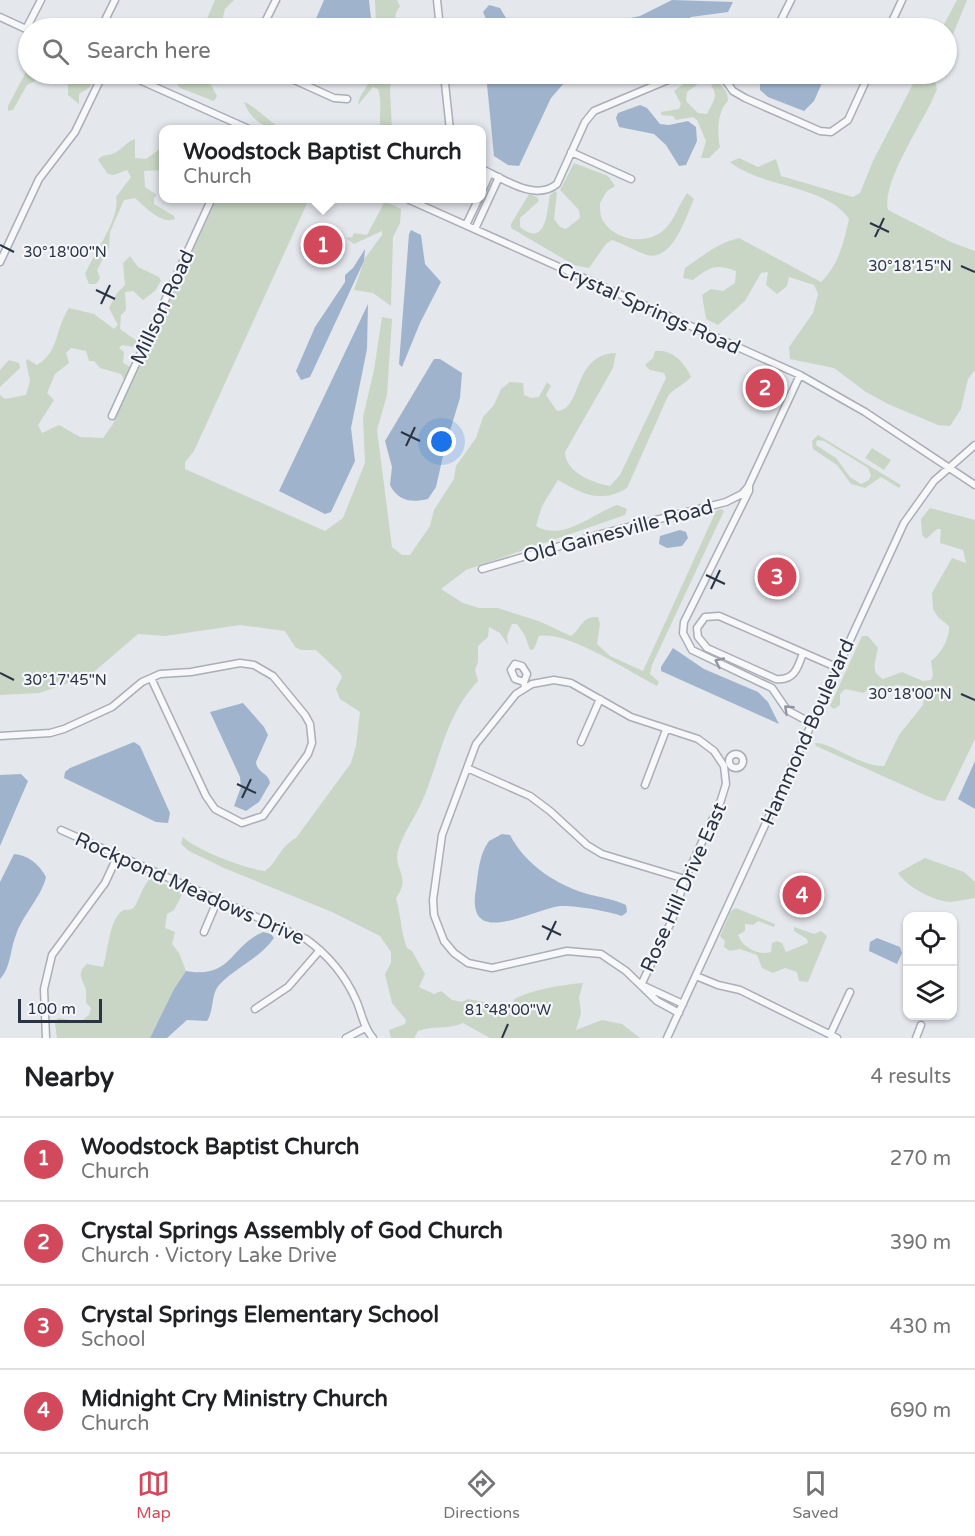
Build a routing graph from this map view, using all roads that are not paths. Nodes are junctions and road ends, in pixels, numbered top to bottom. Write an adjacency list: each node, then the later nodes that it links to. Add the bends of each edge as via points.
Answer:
1 (41, 0): 8 (street)
2 (115, 0): 9 (street)
3 (276, 0): 10 (street)
4 (437, 0): 11 (street)
5 (791, 0): 12 (street)
6 (902, 0): 13 (street)
7 (0, 17): 14 (street)
8 (32, 18)
9 (105, 18)
10 (267, 18)
11 (439, 18)
12 (782, 18)
13 (894, 18)
14 (18, 25)
15 (98, 84): 36 (street, via 75,132 39,179)
16 (148, 84): 23 (street)
17 (303, 84): 22 (street, via 334,98)
18 (445, 84): 24 (street)
19 (658, 84): 25 (street, via 594,111)
20 (729, 84): 21 (street, via 744,98 820,131 831,132 848,120)
21 (864, 84)
22 (347, 99)
23 (237, 125)
24 (450, 125)
25 (571, 152): 28 (street, via 557,184 544,192); 29 (street)
26 (486, 171): 27 (street)
27 (490, 173): 28 (street); 30 (street)
28 (499, 177): 35 (street)
29 (631, 179)
30 (486, 182)
31 (210, 203): 38 (street, Millson Road)
32 (416, 203): 34 (street, Crystal Springs Road)
33 (476, 203): 34 (street)
34 (466, 225): 35 (street, Crystal Springs Road)
35 (475, 229): 37 (street, Crystal Springs Road)
36 (0, 262)
37 (801, 375): 40 (street, Crystal Springs Road, via 865,412); 41 (street)
38 (112, 416)
39 (975, 445): 40 (street, Hammond Boulevard)
40 (947, 468): 42 (street, Crystal Springs Road); 45 (street, Hammond Boulevard, via 904,523)
41 (749, 485): 43 (street, Old Gainesville Road, via 742,494 726,502); 48 (street, one-way to 41, via 787,710 772,688 692,650 683,633 684,622 698,600)
42 (975, 485)
43 (482, 569)
44 (803, 653): 44 (street, via 719,616 705,617 697,628 698,637 707,648 776,679 788,678 796,671); 45 (street)
45 (836, 667): 48 (street, Hammond Boulevard)
46 (151, 678): 46 (street, via 240,663 254,665 273,676 305,715 312,733 308,754 263,816 242,823 214,809); 50 (street, via 112,707 64,729)
47 (600, 699): 49 (street, via 631,717); 51 (street); 52 (street, via 559,680 524,685 476,744)
48 (811, 723): 60 (street, Hammond Boulevard)
49 (666, 730): 53 (street); 56 (street, Rose Hill Drive East, via 699,739 727,765 726,790)
50 (0, 736)
51 (581, 742)
52 (467, 768): 56 (street, via 530,796 602,854); 61 (street, via 438,849 433,900 436,925 444,941 468,963 492,968 555,953 590,952 614,960)
53 (645, 786)
54 (61, 830): 55 (street, Rockpond Meadows Drive)
55 (118, 855): 57 (street, Rockpond Meadows Drive); 69 (street, via 105,883 52,955 44,989)
56 (685, 879): 61 (street, Rose Hill Drive East, via 672,920)
57 (218, 899): 58 (street); 59 (street, Rockpond Meadows Drive, via 295,933)
58 (204, 932)
59 (320, 950): 64 (street, via 288,987); 67 (street, Rockpond Meadows Drive, via 346,980)
60 (696, 976): 63 (street, Hammond Boulevard); 68 (street, via 740,990)
61 (641, 985): 63 (street); 65 (street, via 657,1001)
62 (850, 992): 68 (street)
63 (683, 1004): 65 (street, Hammond Boulevard)
64 (255, 1009)
65 (679, 1013): 72 (street, Hammond Boulevard)
66 (921, 1025): 73 (street)
67 (364, 1028): 70 (street); 71 (street, Rockpond Meadows Drive)
68 (833, 1037)
69 (46, 1038)
70 (346, 1038)
71 (373, 1038)
72 (667, 1038)
73 (916, 1038)

